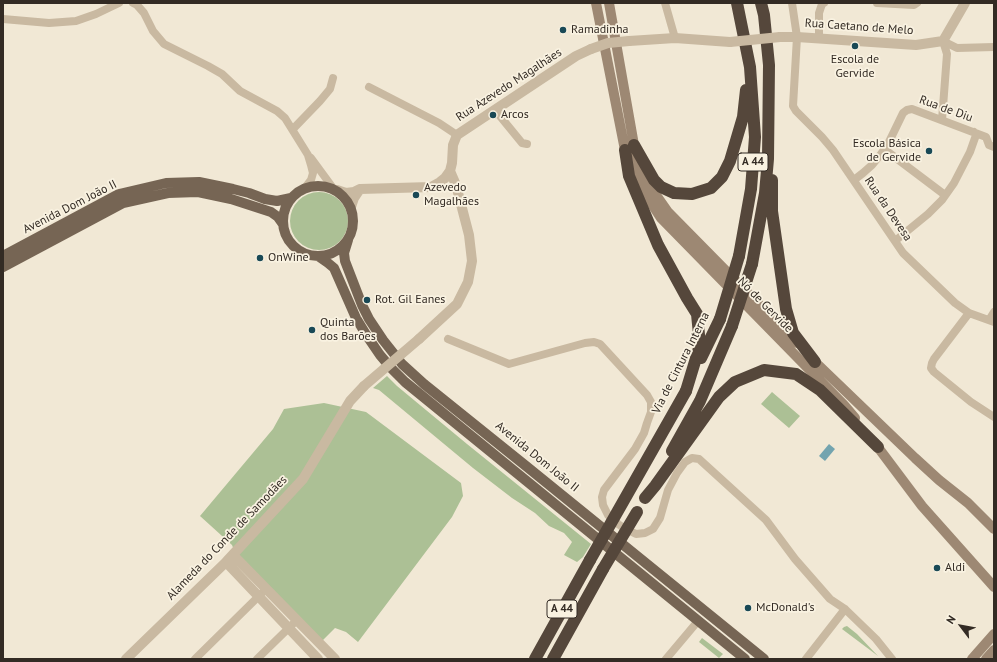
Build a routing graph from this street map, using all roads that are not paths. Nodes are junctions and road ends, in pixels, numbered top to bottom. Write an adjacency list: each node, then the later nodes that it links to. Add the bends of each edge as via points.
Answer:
1 (119, 3): 13 (street, via 76,21 49,23)
2 (133, 3): 25 (street, via 144,13 153,31 164,44 222,74 240,91 277,111)
3 (596, 3): 29 (main road, Nó de Gervide)
4 (609, 3): 29 (main road, Nó de Gervide)
5 (665, 3): 15 (street)
6 (737, 3): 20 (highway, Via de Cintura Interna / A 44)
7 (792, 3): 14 (street, Rua da Devesa)
8 (824, 3): 16 (street, via 819,13)
9 (877, 3): 10 (street)
10 (917, 3)
11 (965, 3): 17 (street)
12 (763, 7): 33 (highway, A 44, via 769,65)
13 (3, 20)
14 (797, 36): 16 (street, Rua Caetano de Melo); 18 (street, Rua Caetano de Melo, bridge); 35 (street, Rua da Devesa, via 793,106 833,150)
15 (675, 38): 18 (street, Rua Azevedo Magalhães); 23 (street, Rua Azevedo Magalhães, bridge, via 608,43 591,48)
16 (819, 38): 17 (street, Rua Caetano de Melo, via 916,45)
17 (943, 41): 19 (street, via 957,48); 24 (street, via 947,54)
18 (730, 42)
19 (994, 47)
20 (750, 67): 29 (highway, via 743,117 730,161 722,177 711,188 692,194 674,193 661,187); 52 (highway, Via de Cintura Interna / A 44, bridge, via 755,137 751,188 739,256 720,319)
21 (333, 78): 25 (street, via 330,89)
22 (369, 87): 27 (street)
23 (495, 110): 27 (street, Rua Azevedo Magalhães); 28 (street, via 522,143)
24 (942, 120): 26 (street, Rua de Diu); 31 (street, Rua de Diu, via 912,109 907,110)
25 (292, 130): 32 (street)
26 (974, 132): 30 (street, Rua de Diu, via 986,137 989,145); 39 (street, via 976,135 970,152)
27 (457, 135): 34 (street, Rua Azevedo Magalhães, via 453,145)
28 (527, 144)
29 (629, 147): 51 (main road, Nó de Gervide, via 647,182 668,212); 52 (highway, via 629,176 658,245 697,314 700,345); 54 (main road, Nó de Gervide, via 640,186 661,218 844,405)
30 (994, 147)
31 (884, 149): 35 (street); 39 (street)
32 (308, 155): 36 (street, via 313,173); 37 (street)
33 (768, 160): 51 (highway, via 772,182 772,211 786,309 793,333); 55 (highway, A 44, bridge, via 765,193 752,264 732,326 700,401)
34 (450, 171): 38 (street, via 445,178 431,187); 57 (street, Alameda do Conde de Samodães, bridge, via 456,185 472,261 468,282 457,304 364,386 350,402 303,479)
35 (854, 180): 44 (street, Rua da Devesa)
36 (305, 188): 37 (main road, via 314,185); 40 (main road)
37 (335, 189): 38 (street, via 346,193); 41 (main road, via 346,198)
38 (360, 190): 41 (street)
39 (945, 195): 44 (street, via 928,214)
40 (291, 198): 42 (main road, via 284,210); 46 (main road, Avenida Dom João II, via 277,201 265,199 199,182 166,183 119,194)
41 (351, 207): 43 (main road, via 354,218 353,230)
42 (283, 224): 45 (main road, via 289,241 297,249); 46 (main road, Avenida Dom João II, via 271,212 230,199 198,192 168,193 123,203)
43 (348, 240): 45 (main road, via 335,252); 78 (main road, Avenida Dom João II, via 344,253 345,261 362,305 383,340 402,364)
44 (895, 241): 48 (street, Rua da Devesa, via 903,253 955,303)
45 (318, 256): 64 (main road, via 334,268 356,318 390,368)
46 (4, 262)
47 (994, 312): 49 (street)
48 (969, 313): 49 (street, Rua da Devesa); 53 (street, via 934,359 931,368 971,402)
49 (991, 321)
50 (448, 339): 62 (street, via 509,364 586,343 600,344 651,402 651,412 644,433 604,490 603,505 608,515 636,534 653,529 660,518 668,490 677,473 685,462 692,458 699,459 766,520 794,559 830,599)
51 (815, 362): 56 (main road, Nó de Gervide)
52 (686, 391): 74 (highway, Via de Cintura Interna / A 44, bridge)
53 (994, 417)
54 (878, 447): 55 (highway, via 820,390 796,374 764,370 735,382 719,397); 59 (main road, Nó de Gervide, via 922,506)
55 (645, 498): 75 (highway, A 44, bridge)
56 (994, 529)
57 (233, 555): 58 (street, Alameda do Conde de Samodães); 60 (street)
58 (226, 562): 61 (street); 69 (street, Alameda do Conde de Samodães)
59 (994, 587)
60 (267, 589): 61 (street); 63 (street)
61 (258, 596): 65 (street); 70 (street)
62 (845, 609): 79 (street); 80 (street, via 876,639)
63 (297, 620): 65 (street); 68 (street)
64 (698, 621): 76 (street); 77 (main road)
65 (288, 628): 71 (street); 72 (street)
66 (994, 634): 81 (main road)
67 (994, 650): 82 (main road)
68 (328, 651): 72 (street); 73 (street)
69 (126, 659)
70 (195, 659)
71 (257, 659)
72 (319, 659)
73 (335, 659)
74 (535, 659)
75 (553, 659)
76 (666, 659)
77 (745, 659)
78 (764, 659)
79 (806, 659)
80 (892, 659)
81 (972, 659)
82 (986, 659)

